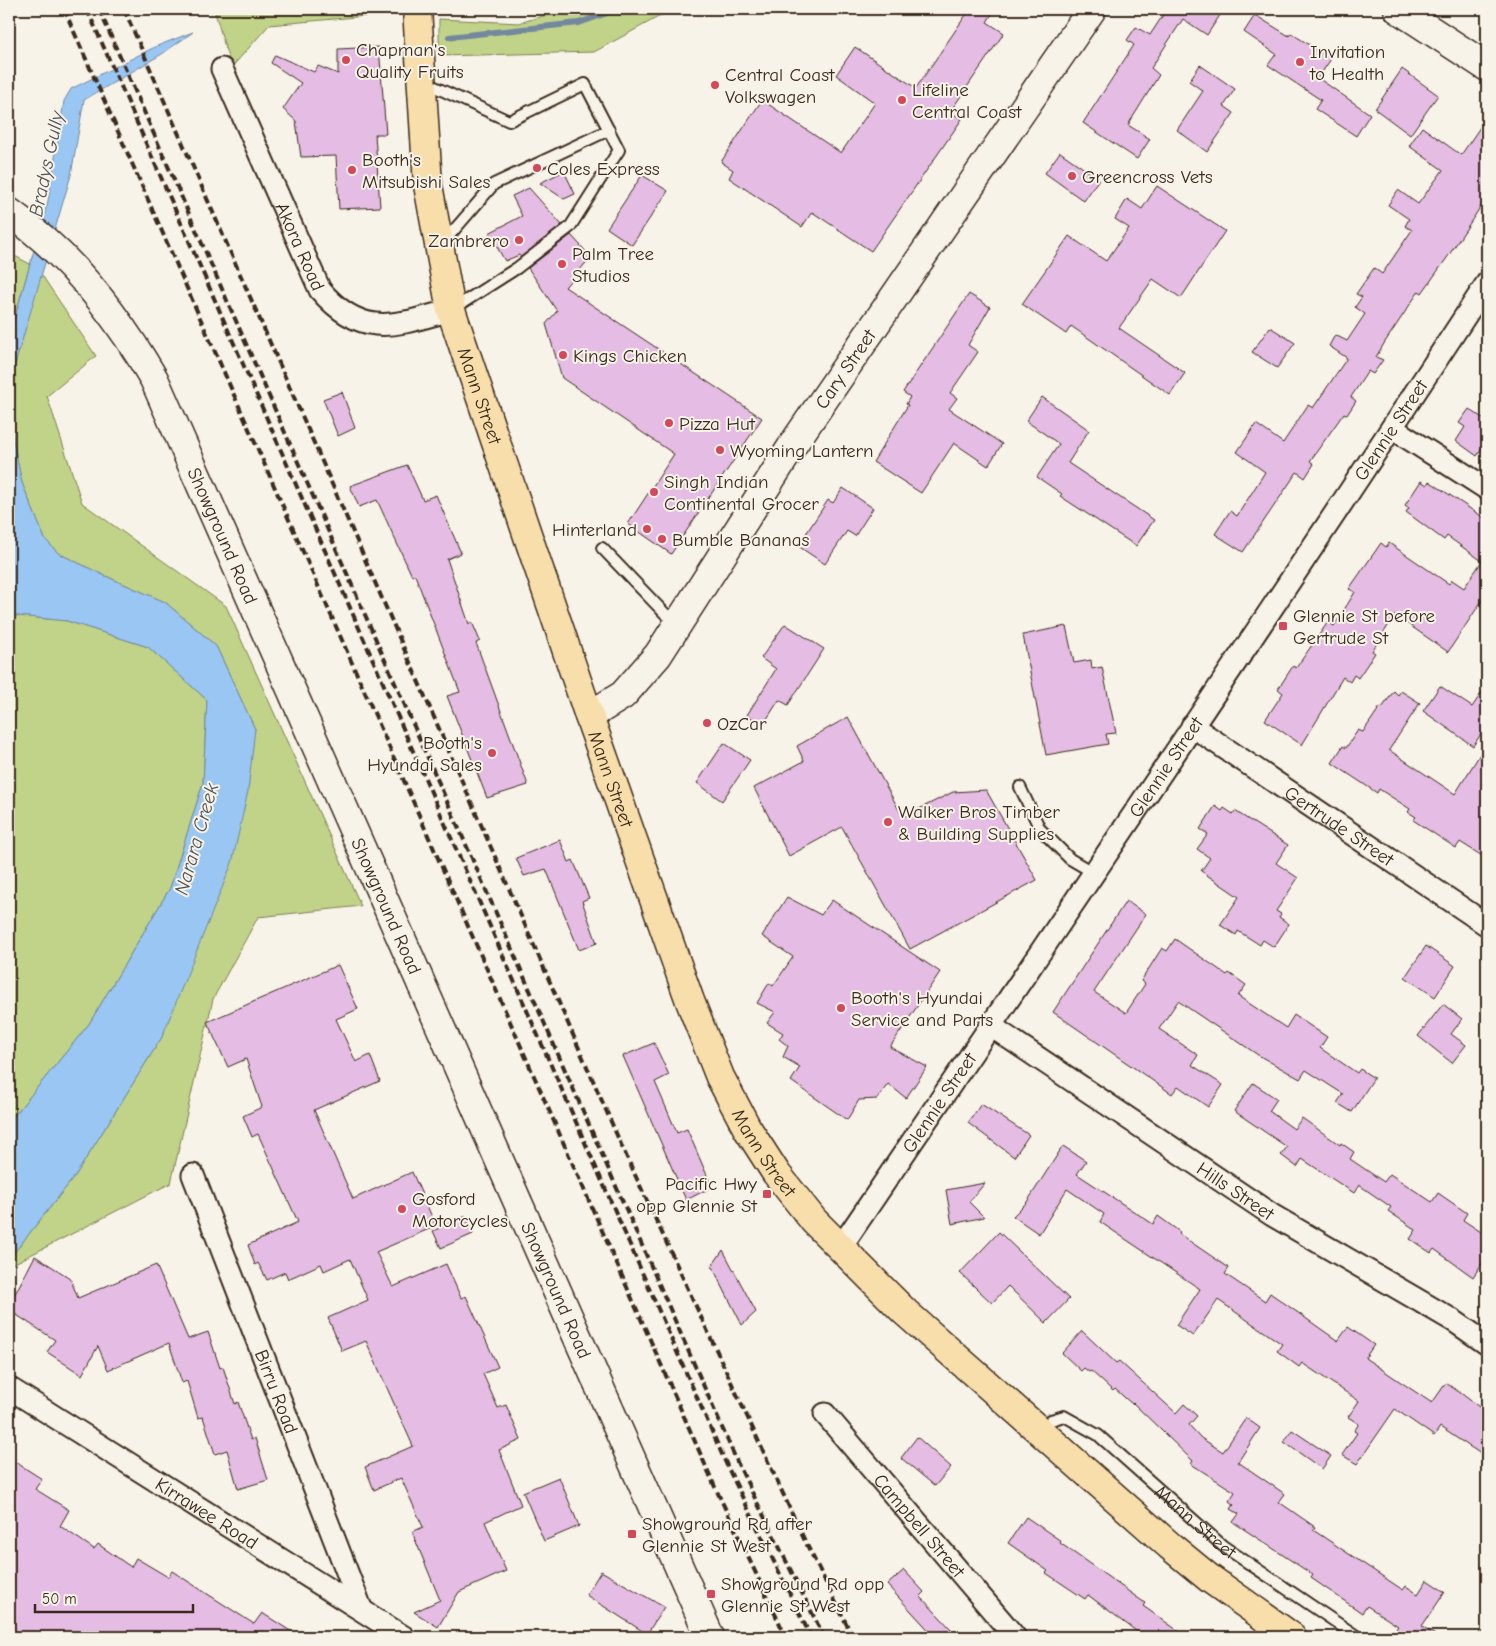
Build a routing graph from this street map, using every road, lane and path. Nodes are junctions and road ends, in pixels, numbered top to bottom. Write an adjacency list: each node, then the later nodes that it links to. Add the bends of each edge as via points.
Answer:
1 (417, 9): 6 (main road, Mann Street)
2 (1092, 9): 15 (street, Cary Street, via 801,432)
3 (1398, 9): 4 (street)
4 (1487, 67)
5 (222, 69): 11 (street, Akora Road, via 320,290 333,305 348,316 377,326 404,323)
6 (421, 80): 7 (lane, via 509,121 585,84); 9 (main road, Mann Street, via 428,184)
7 (608, 130): 9 (lane, via 494,184); 11 (lane, via 619,150 570,227 517,268)
8 (16, 218): 30 (street, Showground Road, via 58,253 106,305 162,396)
9 (440, 247): 11 (main road, Mann Street)
10 (1487, 283): 12 (street, Glennie Street)
11 (451, 310): 16 (main road, Mann Street)
12 (1392, 428): 13 (street); 17 (street, Glennie Street)
13 (1487, 489)
14 (602, 548): 15 (lane)
15 (676, 626): 16 (street, Cary Street, via 658,656 634,685 606,708)
16 (589, 716): 23 (main road, Mann Street, via 720,1077 776,1173)
17 (1192, 726): 19 (street, Glennie Street); 20 (street, Gertrude Street)
18 (1020, 787): 19 (lane, via 1040,829 1070,859)
19 (1094, 872): 21 (street, Glennie Street)
20 (1487, 925)
21 (991, 1026): 23 (street, Glennie Street); 24 (street, Hills Street, via 1272,1215 1454,1321)
22 (193, 1175): 28 (street, Birru Road)
23 (840, 1248): 27 (main road, Mann Street, via 905,1312)
24 (1487, 1344)
25 (9, 1388): 28 (street, Kirrawee Road)
26 (825, 1414): 31 (street, Campbell Street)
27 (1040, 1432): 32 (main road, Mann Street, via 1209,1578); 33 (lane, Mann Street, via 1051,1420 1064,1416 1098,1435 1223,1546)
28 (361, 1608): 29 (street, Kirrawee Road)
29 (404, 1637)
30 (710, 1637)
31 (1015, 1637)
32 (1292, 1637)
33 (1358, 1637)

